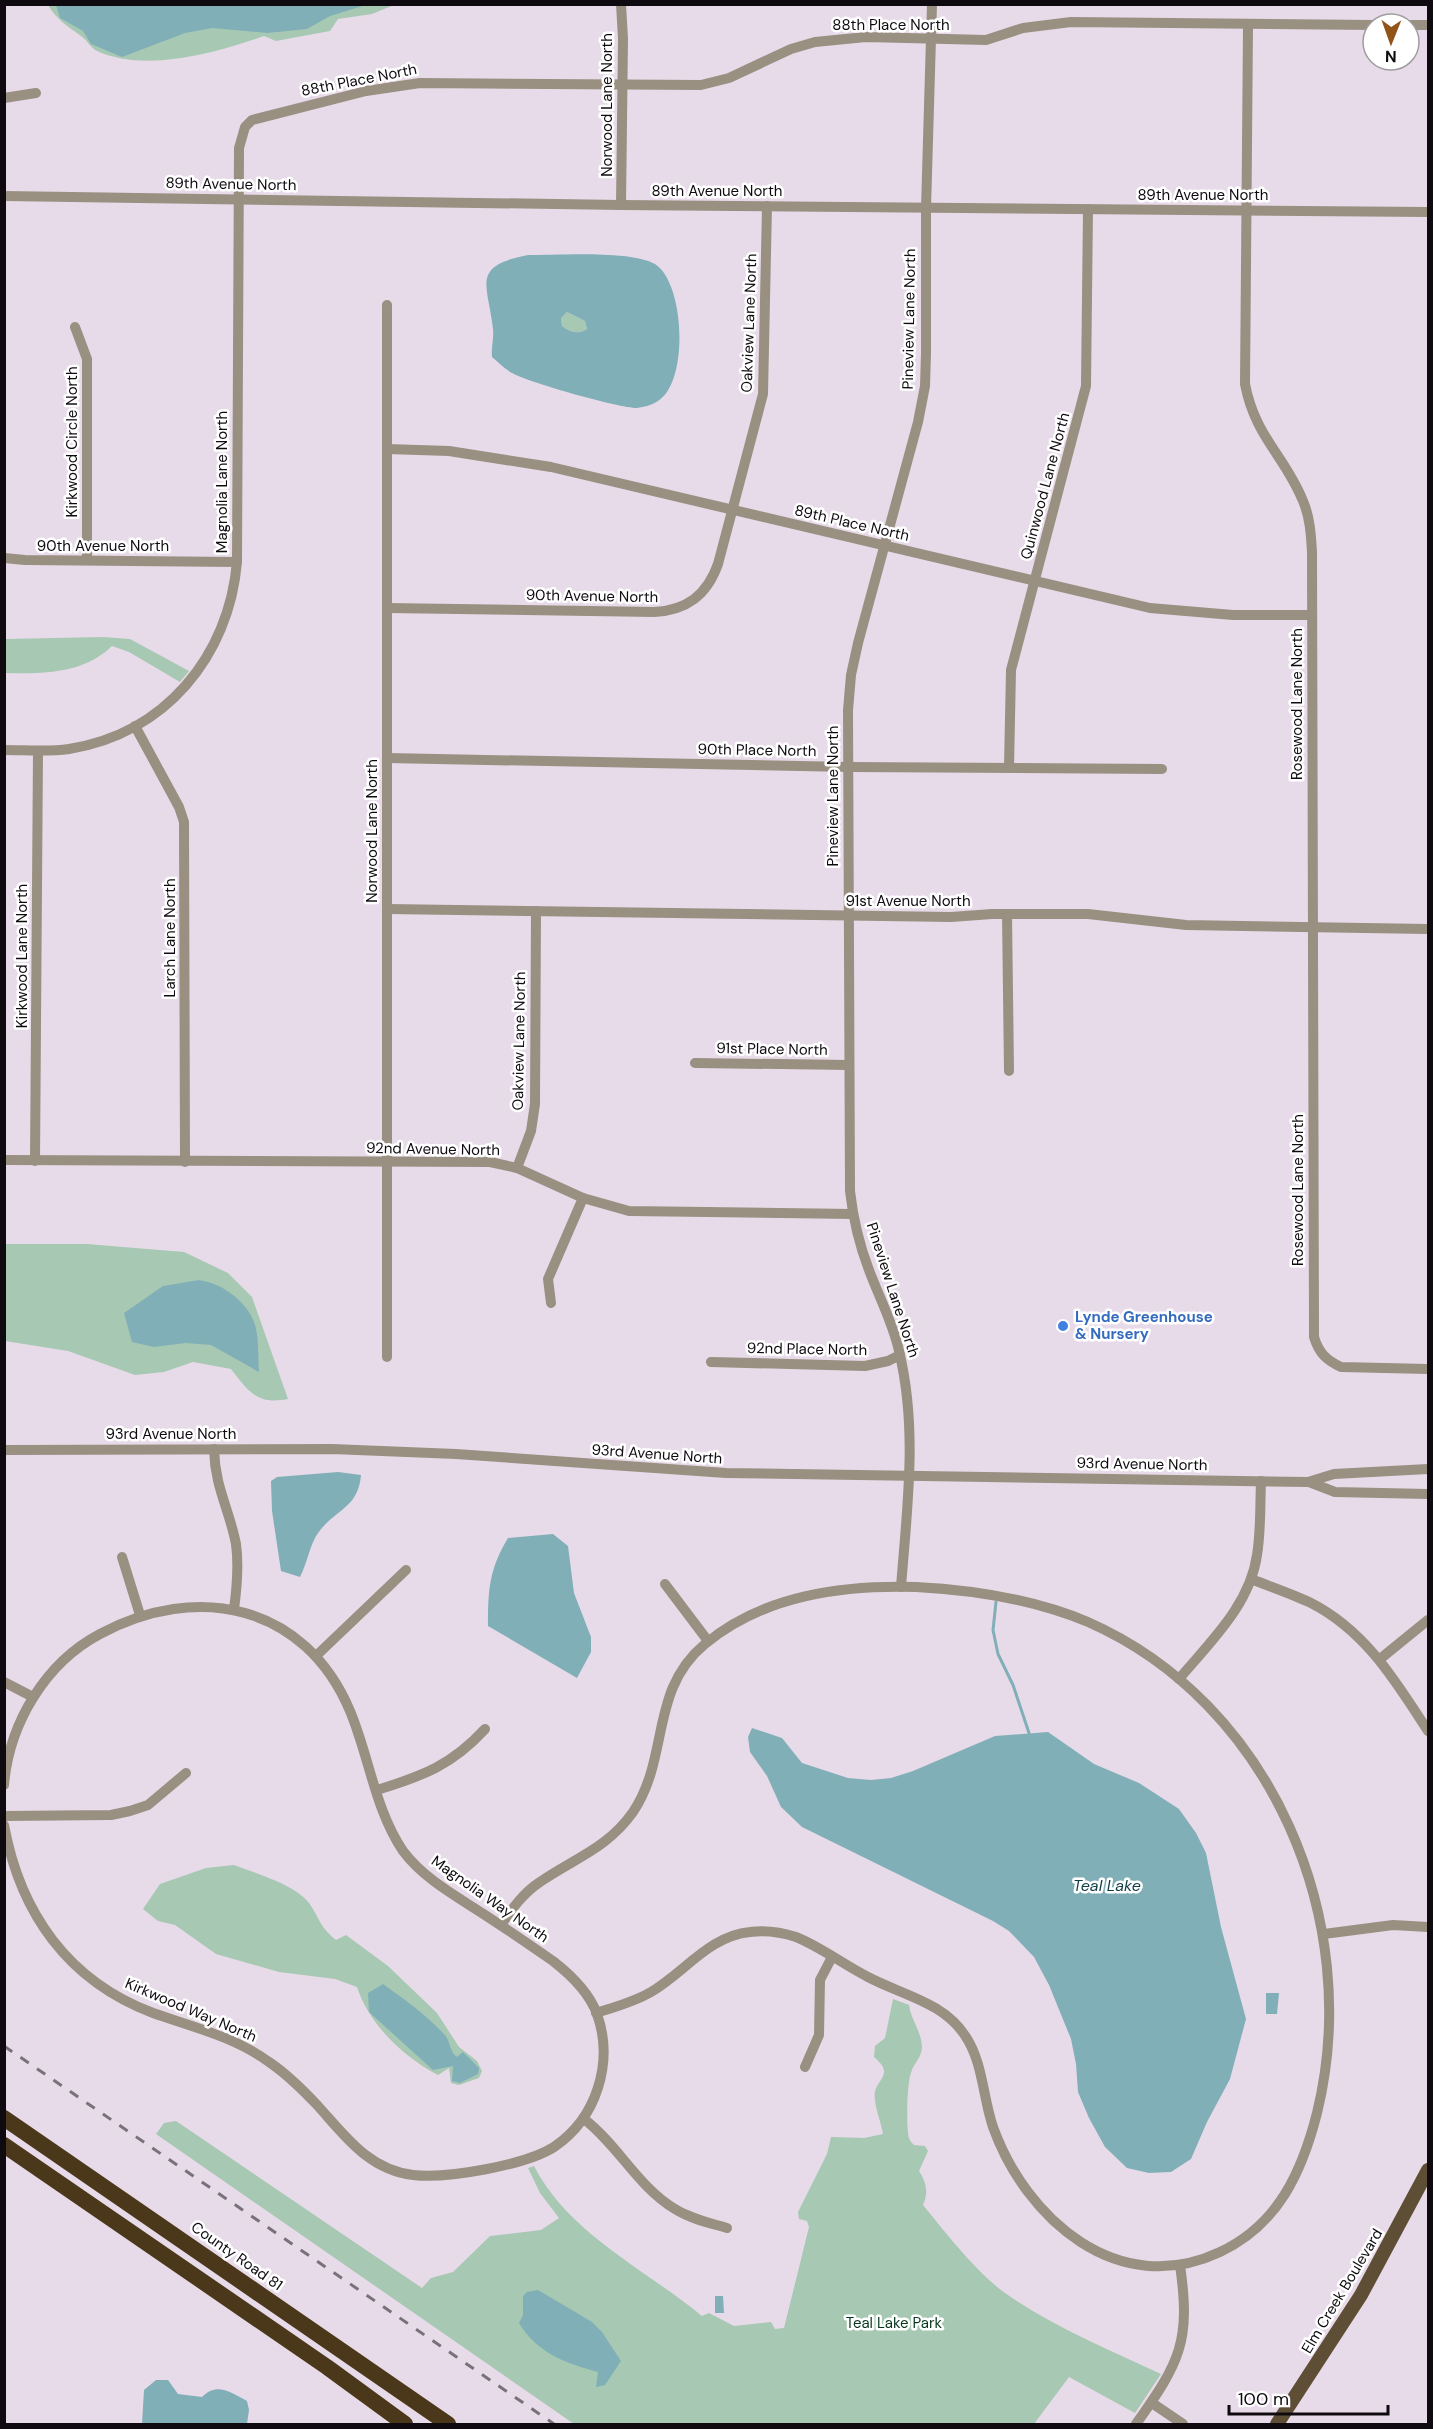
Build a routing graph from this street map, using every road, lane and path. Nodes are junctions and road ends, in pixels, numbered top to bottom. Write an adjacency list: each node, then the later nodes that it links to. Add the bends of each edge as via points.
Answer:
1 (621, 4): 6 (street, Norwood Lane North)
2 (932, 4): 5 (street, Pineview Lane North)
3 (1248, 25): 4 (street, 88th Place North); 5 (street, 88th Place North, via 1071,22 1023,28 986,40); 15 (street, Rosewood Lane North)
4 (1361, 25)
5 (931, 39): 6 (street, 88th Place North, via 840,38 791,49 716,83); 13 (street, Pineview Lane North)
6 (623, 85): 10 (street, 88th Place North, via 420,83 262,115 245,127 241,137); 11 (street, Norwood Lane North)
7 (36, 93): 8 (street)
8 (4, 98)
9 (4, 196): 10 (street, 89th Avenue North)
10 (239, 199): 11 (street, 89th Avenue North); 24 (street, Magnolia Lane North)
11 (621, 205): 12 (street, 89th Avenue North)
12 (767, 206): 13 (street, 89th Avenue North); 20 (street, Oakview Lane North, via 763,394)
13 (926, 208): 14 (street, 89th Avenue North); 21 (street, Pineview Lane North, via 925,386)
14 (1088, 209): 15 (street, 89th Avenue North); 25 (street, Quinwood Lane North, via 1086,386)
15 (1246, 211): 16 (street, 89th Avenue North); 27 (street, Rosewood Lane North, via 1245,384 1265,440 1304,503 1312,552)
16 (1428, 212)
17 (387, 305): 19 (street, Norwood Lane North)
18 (75, 327): 23 (street, Kirkwood Circle North, via 87,359)
19 (387, 449): 20 (street, 89th Place North, via 495,457); 26 (street, Norwood Lane North)
20 (733, 510): 21 (street, 89th Place North); 26 (street, 90th Avenue North, via 718,564 706,589 684,607 669,612)
21 (884, 546): 25 (street, 89th Place North); 32 (street, Pineview Lane North, via 851,675)
22 (4, 558): 23 (street, 90th Avenue North)
23 (87, 560): 24 (street, 90th Avenue North)
24 (237, 562): 28 (street, Magnolia Lane North, via 230,609 207,660 184,688)
25 (1035, 582): 27 (street, 89th Place North, via 1171,610); 33 (street, Quinwood Lane North, via 1011,670)
26 (387, 608): 31 (street, Norwood Lane North)
27 (1311, 615): 39 (street, Rosewood Lane North)
28 (135, 726): 30 (street, via 69,749); 46 (street, Larch Lane North, via 184,822)
29 (4, 750): 30 (street)
30 (38, 751): 45 (street, Kirkwood Lane North)
31 (387, 758): 32 (street, 90th Place North); 35 (street, Norwood Lane North)
32 (849, 767): 33 (street, 90th Place North); 38 (street, Pineview Lane North)
33 (1009, 767): 34 (street, 90th Place North)
34 (1162, 769)
35 (387, 909): 36 (street, 91st Avenue North); 47 (street, Norwood Lane North)
36 (536, 911): 38 (street, 91st Avenue North); 48 (street, Oakview Lane North, via 535,1104 531,1131)
37 (1007, 914): 38 (street, 91st Avenue North); 39 (street, 91st Avenue North, via 1088,914 1163,924); 43 (street)
38 (849, 916): 42 (street, Pineview Lane North)
39 (1313, 927): 40 (street, 91st Avenue North); 55 (street, Rosewood Lane North, via 1314,1337 1318,1350 1341,1367)
40 (1428, 929)
41 (695, 1063): 42 (street, 91st Place North)
42 (849, 1065): 50 (street, Pineview Lane North)
43 (1009, 1071)
44 (4, 1160): 45 (street, 92nd Avenue North)
45 (35, 1161): 46 (street, 92nd Avenue North)
46 (185, 1162): 47 (street, 92nd Avenue North)
47 (386, 1162): 48 (street, 92nd Avenue North, via 490,1162); 53 (street, Norwood Lane North)
48 (517, 1168): 49 (street, 92nd Avenue North)
49 (583, 1198): 50 (street, 92nd Avenue North, via 629,1211); 51 (street, via 548,1280)
50 (853, 1214): 52 (street, Pineview Lane North, via 857,1236)
51 (551, 1303)
52 (900, 1355): 54 (street, 92nd Place North, via 865,1365); 59 (street, Pineview Lane North, via 910,1424)
53 (387, 1357)
54 (711, 1362)
55 (1428, 1369)
56 (214, 1449): 57 (street, 93rd Avenue North); 59 (street, 93rd Avenue North, via 376,1451 726,1473); 68 (street, via 216,1482 230,1520 239,1568)
57 (4, 1450)
58 (1428, 1469): 61 (street, 93rd Avenue North, via 1334,1474)
59 (909, 1477): 60 (street, 93rd Avenue North); 67 (street, Pineview Lane North)
60 (1261, 1481): 61 (street, 93rd Avenue North); 65 (street, via 1260,1534)
61 (1308, 1482): 62 (street, 93rd Avenue North, via 1335,1492)
62 (1428, 1494)
63 (122, 1557): 69 (street)
64 (406, 1570): 72 (street)
65 (1251, 1580): 73 (street, via 1313,1604 1342,1623); 74 (street, via 1228,1620)
66 (665, 1584): 71 (street)
67 (901, 1587): 71 (street, via 852,1588 799,1597 758,1612); 74 (street, via 993,1594 1060,1611 1122,1640)
68 (234, 1609): 69 (street, via 171,1609); 72 (street, Magnolia Way North, via 275,1624)
69 (140, 1615): 76 (street, via 92,1638 69,1656)
70 (1428, 1620): 73 (street)
71 (708, 1641): 84 (street, via 676,1677 667,1698 653,1771 630,1816 594,1851 529,1890)
72 (317, 1655): 81 (street, Magnolia Way North, via 346,1702)
73 (1380, 1659): 78 (street)
74 (1179, 1679): 86 (street, via 1233,1734 1281,1808 1300,1848)
75 (4, 1682): 76 (street)
76 (33, 1697): 80 (street, via 10,1753)
77 (485, 1729): 81 (street, via 458,1756 439,1768)
78 (1428, 1731)
79 (186, 1773): 82 (street, via 148,1805 130,1811 111,1815)
80 (4, 1785)
81 (377, 1790): 84 (street, Magnolia Way North, via 392,1830 419,1869)
82 (4, 1816)
83 (4, 1825): 91 (street, Kirkwood Way North, via 16,1878 48,1935 69,1960 122,1999 240,2044 268,2061 294,2081 355,2149 370,2159 411,2175 454,2174 542,2153)
84 (501, 1925): 88 (street, Magnolia Way North, via 570,1975)
85 (1428, 1927): 86 (street, via 1393,1925)
86 (1324, 1934): 95 (street, via 1330,2000 1327,2058 1312,2130 1293,2183 1269,2217 1254,2230 1220,2252)
87 (832, 1957): 88 (street, via 793,1936 773,1932 734,1934 716,1942 652,1991); 89 (street, via 819,1980 819,2036); 95 (street, via 939,2010 963,2032 972,2048 1004,2154 1020,2183 1058,2228 1079,2243 1111,2257 1145,2264)
88 (596, 2013): 91 (street, Magnolia Way North, via 603,2063 595,2096)
89 (805, 2067)
90 (4, 2118): 98 (highway, County Road 81)
91 (584, 2119): 94 (street, via 612,2144 658,2197 676,2210)
92 (4, 2145): 97 (highway)
93 (1428, 2170): 101 (main road, Elm Creek Boulevard, via 1361,2295)
94 (727, 2228)
95 (1180, 2265): 96 (street, via 1186,2314 1184,2337 1170,2374)
96 (1152, 2403): 99 (street); 100 (street)
97 (405, 2424)
98 (448, 2424)
99 (1136, 2424)
100 (1184, 2424)
101 (1277, 2424)

